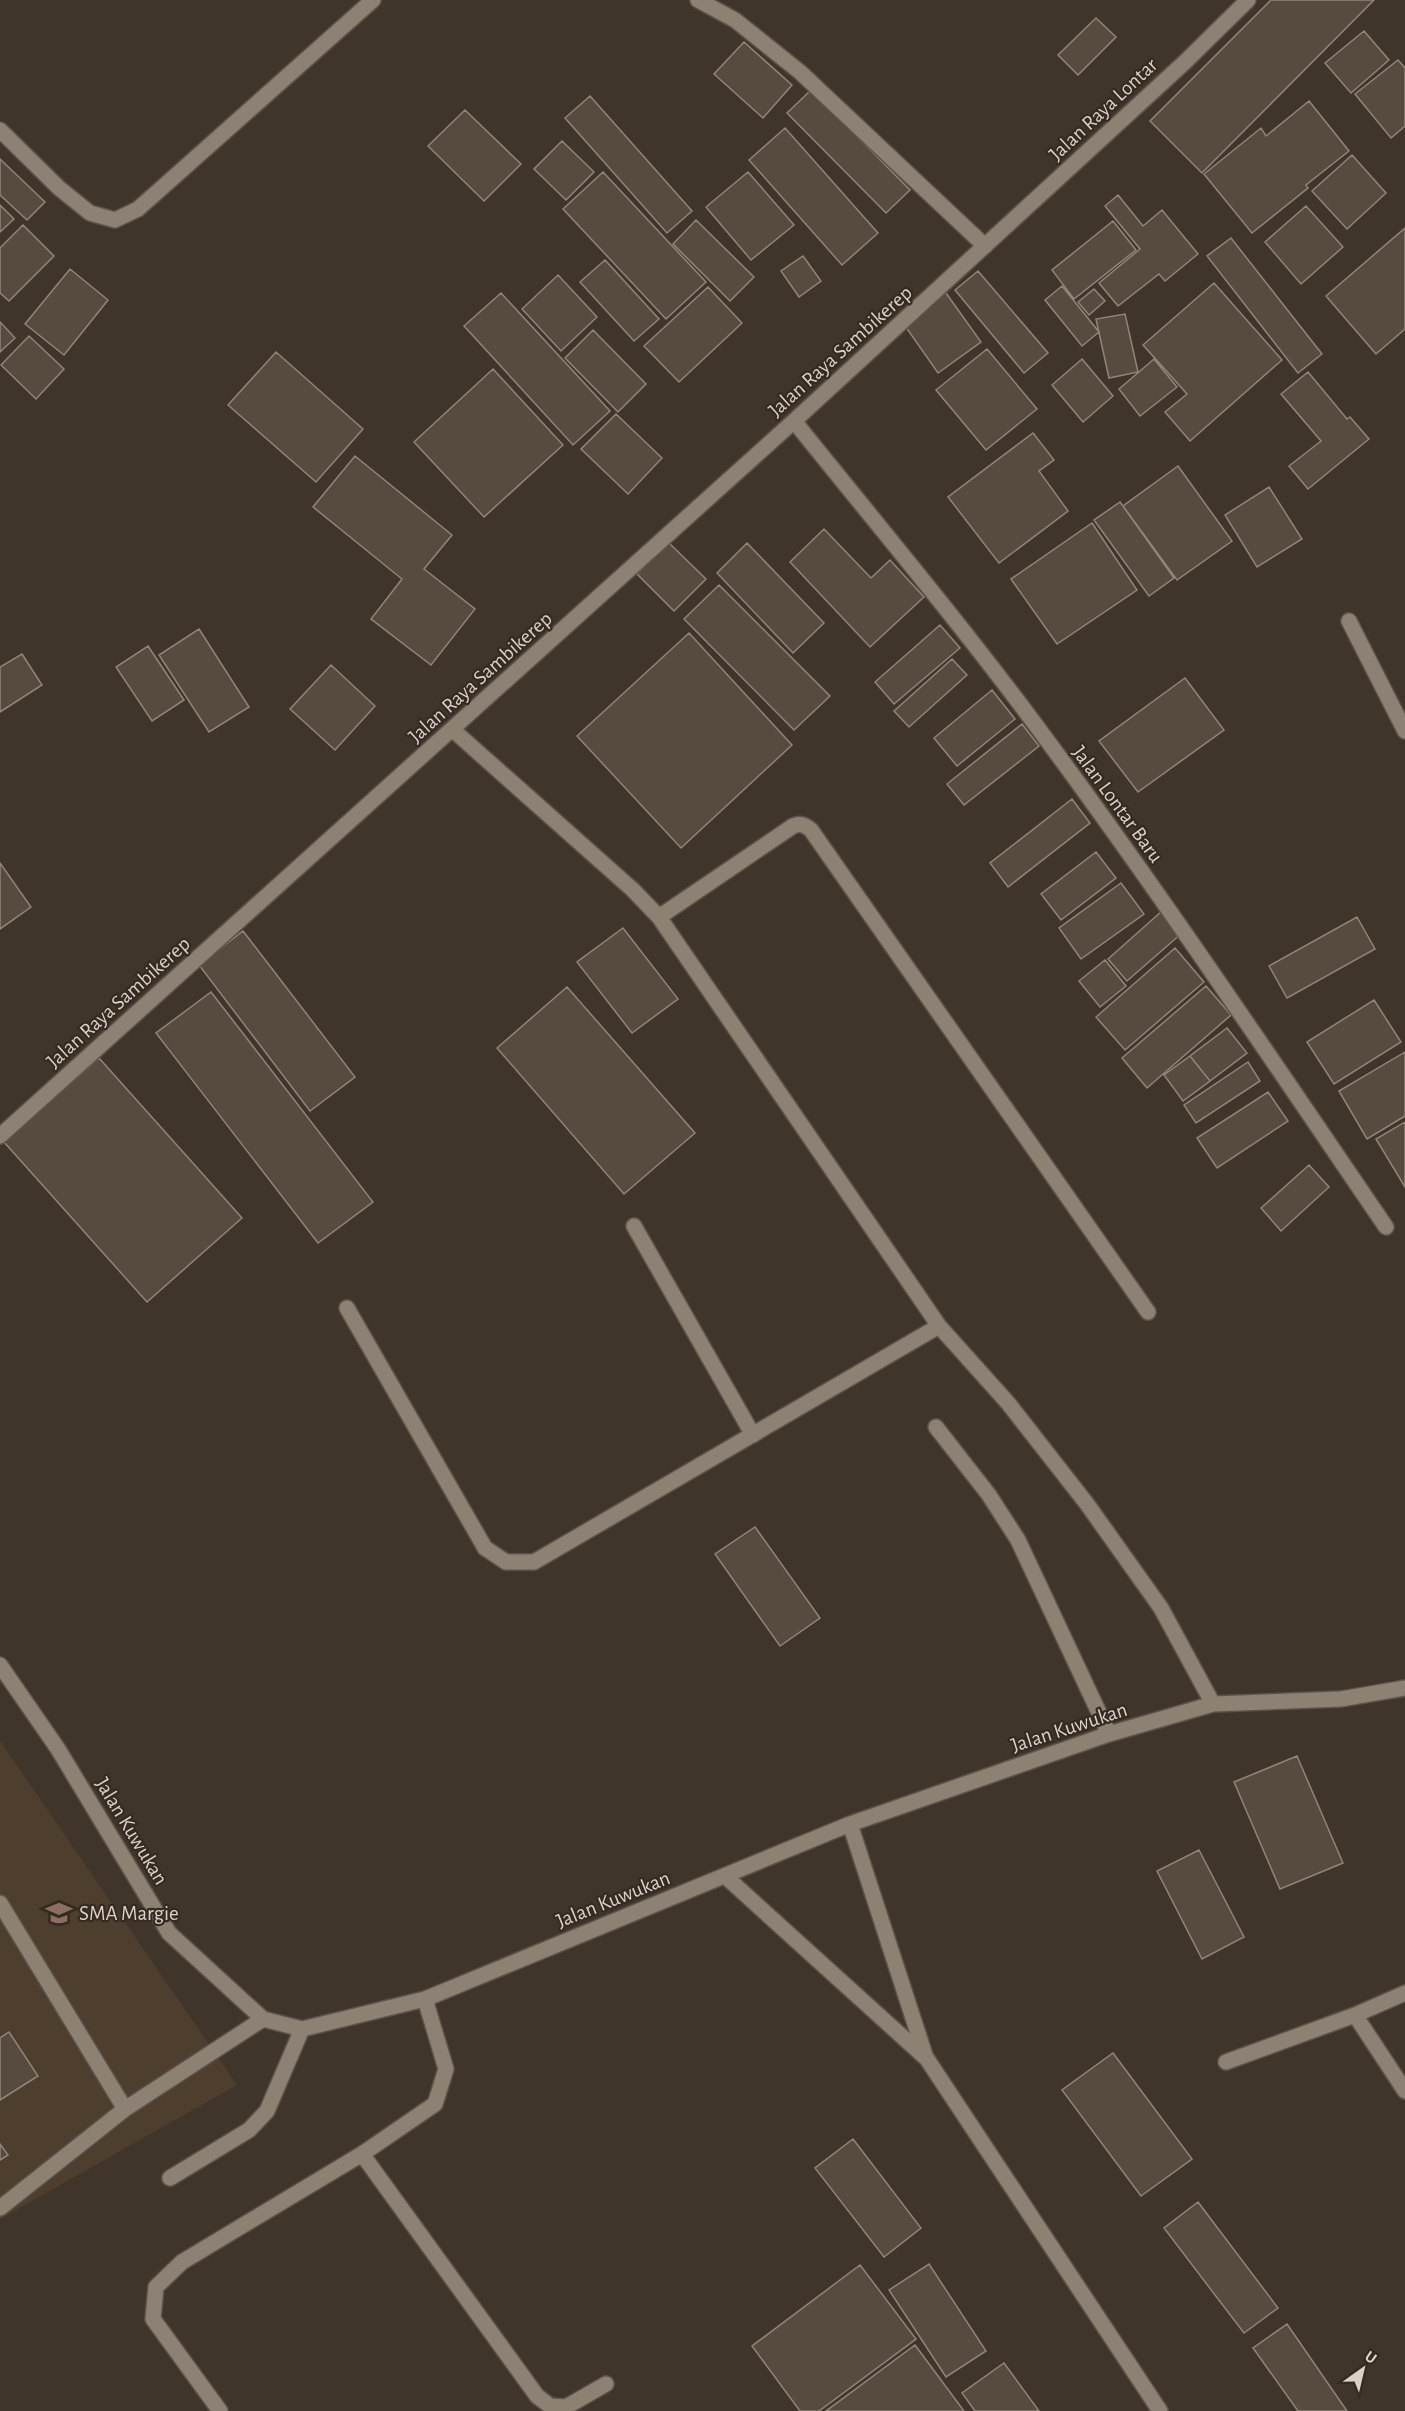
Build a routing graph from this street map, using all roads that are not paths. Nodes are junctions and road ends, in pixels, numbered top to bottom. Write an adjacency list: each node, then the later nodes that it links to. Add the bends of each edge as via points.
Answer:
1 (372, 0): 4 (street, via 138,209 115,220 90,213)
2 (698, 0): 5 (street, via 735,20 800,72)
3 (1248, 0): 5 (street, Jalan Raya Lontar)
4 (1, 133)
5 (985, 246): 6 (street, Jalan Raya Sambikerep)
6 (794, 421): 8 (street, Jalan Raya Sambikerep); 13 (street, Jalan Lontar Baru, via 962,628 1038,729 1214,974)
7 (1348, 621): 9 (street)
8 (453, 730): 10 (street); 11 (street, Jalan Raya Sambikerep)
9 (1405, 731)
10 (658, 917): 15 (street, via 793,826 806,825); 16 (street)
11 (0, 1136)
12 (634, 1226): 18 (street)
13 (1386, 1227)
14 (347, 1308): 18 (street, via 485,1548 506,1562 534,1562)
15 (1148, 1312)
16 (939, 1326): 18 (street); 21 (street, via 1008,1403 1087,1504 1161,1608)
17 (936, 1427): 22 (street, via 1018,1540)
18 (753, 1435)
19 (0, 1665): 29 (street, Jalan Kuwukan, via 58,1749 169,1933)
20 (1405, 1688): 21 (street, Jalan Kuwukan, via 1341,1699)
21 (1213, 1704): 22 (street, Jalan Kuwukan)
22 (1110, 1734): 23 (street, Jalan Kuwukan)
23 (850, 1824): 24 (street, Jalan Kuwukan); 31 (street)
24 (725, 1876): 27 (street, Jalan Kuwukan); 31 (street)
25 (0, 1903): 34 (street)
26 (1405, 1993): 28 (street)
27 (425, 1999): 30 (street, Jalan Kuwukan); 35 (street, via 446,2069 435,2104)
28 (1355, 2014): 32 (street); 33 (street)
29 (263, 2019): 30 (street, Jalan Kuwukan); 34 (street)
30 (302, 2029): 36 (street, via 267,2111 249,2130)
31 (927, 2059): 40 (street)
32 (1226, 2062)
33 (1405, 2091)
34 (125, 2109): 37 (street)
35 (362, 2154): 38 (street, via 537,2396 550,2406 566,2407); 39 (street, via 182,2262 156,2287 153,2319)
36 (170, 2178)
37 (0, 2208)
38 (606, 2384)
39 (220, 2411)
40 (1160, 2411)

